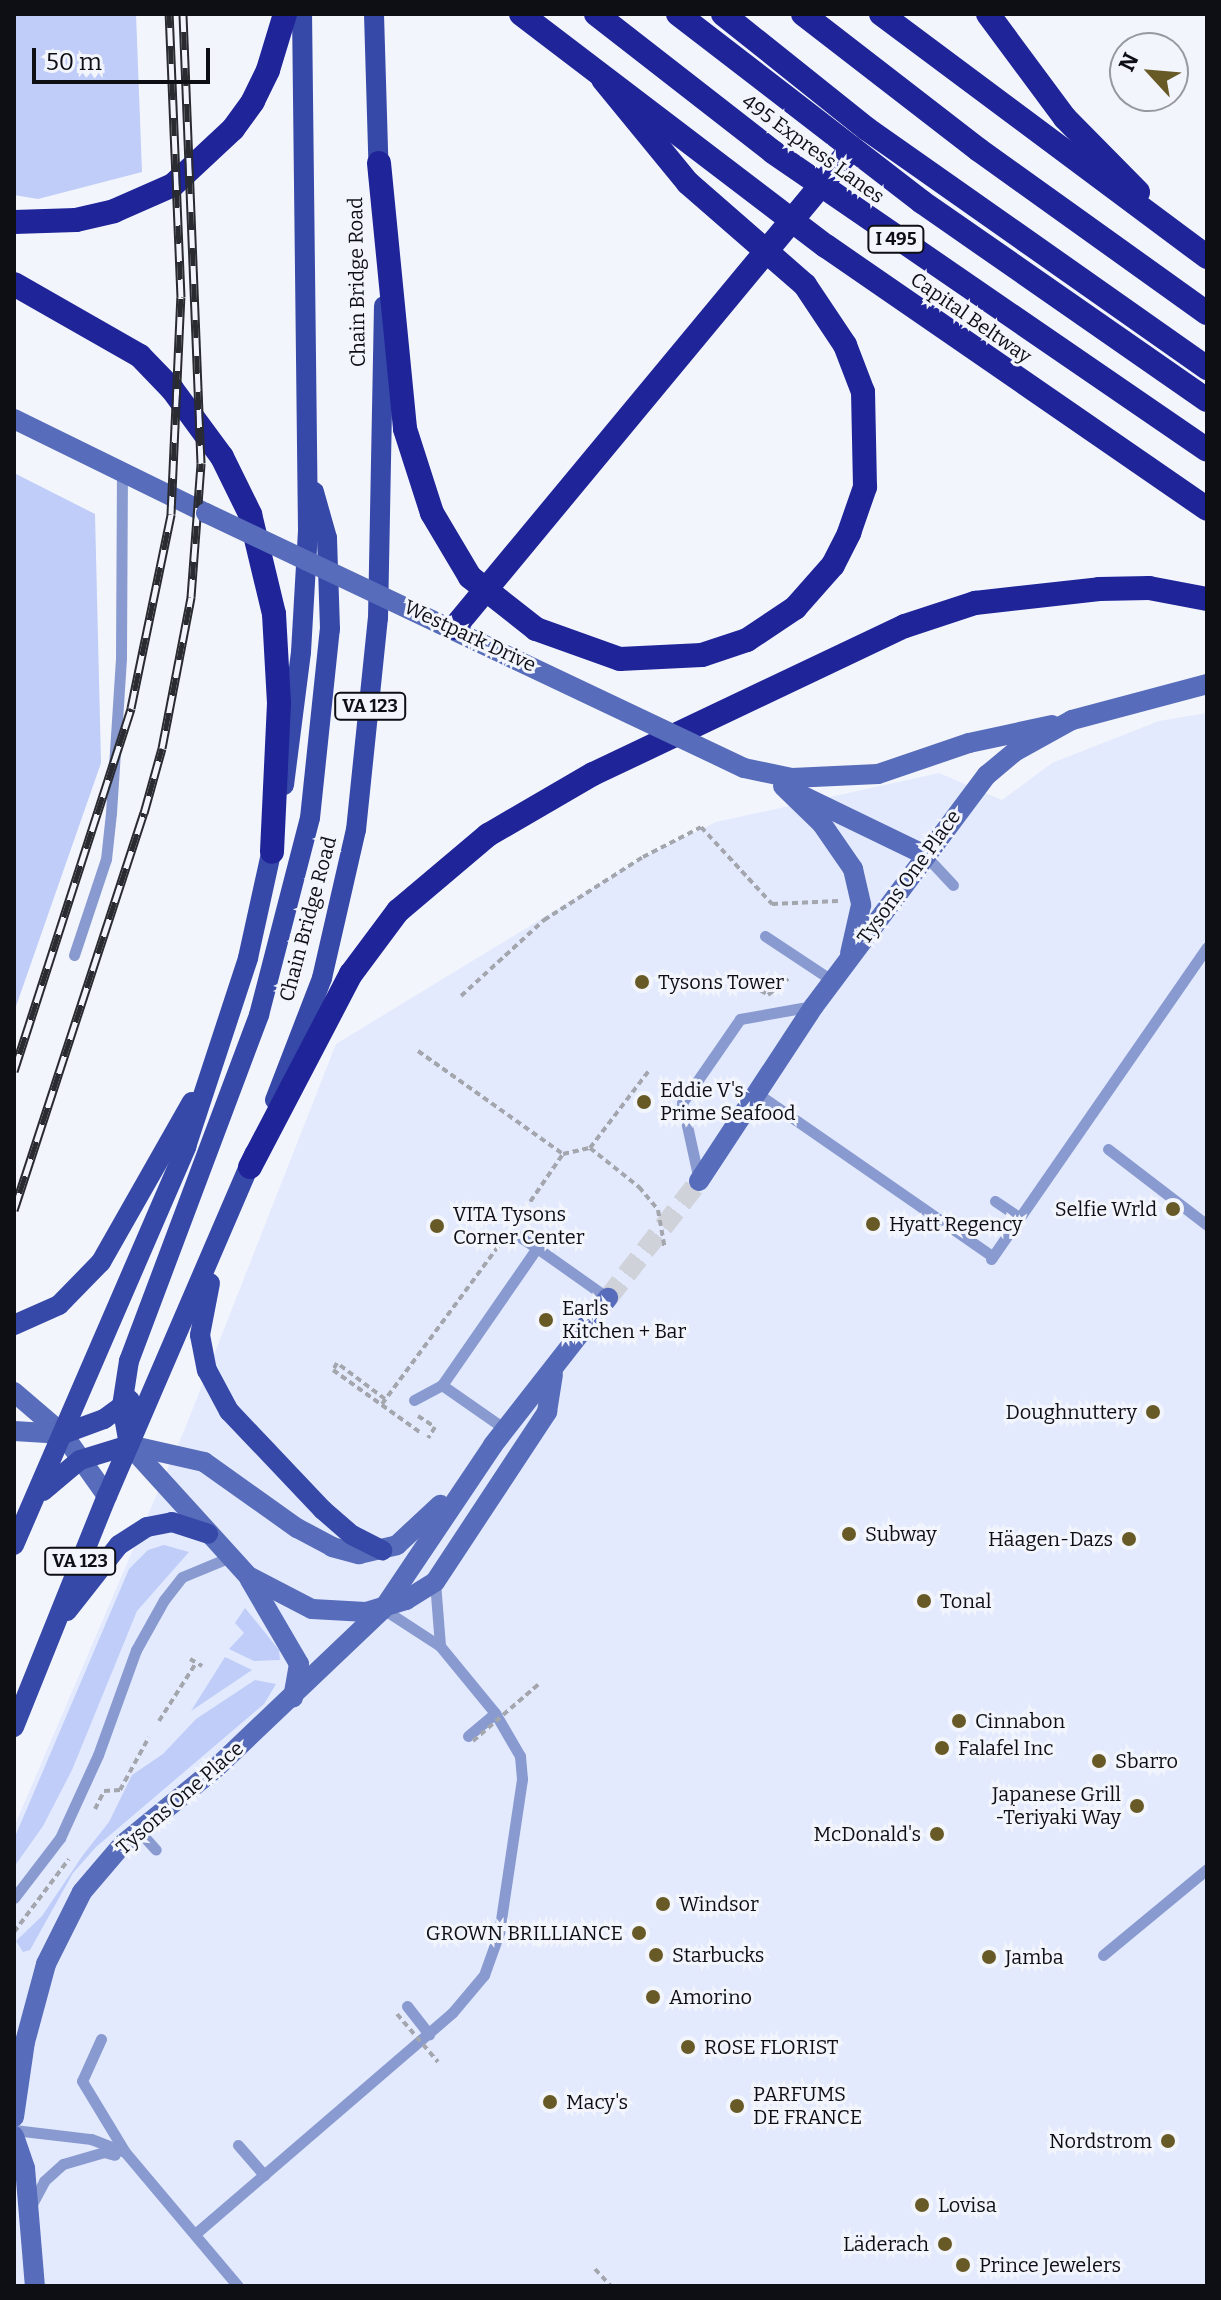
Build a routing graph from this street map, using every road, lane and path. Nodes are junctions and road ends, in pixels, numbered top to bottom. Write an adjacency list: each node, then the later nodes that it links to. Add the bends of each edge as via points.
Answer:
1 (285, 14): 15 (highway, via 253,101 233,129 173,185 114,211 76,220)
2 (302, 14): 23 (main road, VA 123)
3 (374, 14): 14 (main road, VA 123)
4 (521, 14): 11 (highway, Capital Beltway / I 495)
5 (596, 14): 22 (highway, 495 Express Lanes / I 495, via 773,152)
6 (678, 14): 13 (highway)
7 (723, 14): 12 (highway)
8 (803, 14): 18 (highway, via 979,150)
9 (881, 14): 16 (highway)
10 (988, 14): 16 (highway, via 1065,118)
11 (603, 79): 14 (highway, via 688,183 805,285 845,345 863,392 868,437 865,487 849,533 833,565 795,608 747,640 702,655 620,659 536,629 470,577 432,513 405,429); 25 (highway, Capital Beltway / I 495, via 838,254)
12 (867, 129): 13 (highway); 19 (highway)
13 (848, 152): 20 (highway); 27 (highway, bridge)
14 (379, 163): 52 (main road, Chain Bridge Road / VA 123, via 384,308 378,618 356,830 322,978)
15 (14, 222)
16 (1202, 253)
17 (14, 284): 32 (highway, via 140,356 172,389 222,457 250,514 274,614 279,703)
18 (1207, 313)
19 (1207, 368)
20 (1207, 400)
21 (14, 419): 24 (street, Westpark Drive)
22 (1207, 450)
23 (308, 471): 32 (main road, VA 123, via 301,652); 70 (main road, via 327,538 330,629 310,818 259,1015 141,1321)
24 (122, 472): 27 (street, Westpark Drive, bridge); 38 (lane, via 121,657 106,859)
25 (1207, 509)
26 (1207, 599): 52 (highway, via 1149,588 975,603 905,626 593,774 488,835 398,911 351,974)
27 (454, 628): 30 (street, Westpark Drive, bridge)
28 (1207, 684): 29 (street, Tysons One Place)
29 (1072, 720): 30 (street, via 969,743 878,774 792,778); 33 (street, Tysons One Place, via 1016,751 987,775)
30 (744, 768): 31 (street, Westpark Drive)
31 (783, 786): 33 (street, Westpark Drive); 39 (street, via 822,824 853,869 861,905)
32 (272, 852): 46 (main road, VA 123)
33 (925, 855): 34 (lane); 39 (street, Tysons One Place)
34 (953, 885)
35 (842, 900): 43 (path, via 772,904 701,827 544,920)
36 (765, 936): 42 (lane)
37 (1207, 947): 55 (lane)
38 (74, 955)
39 (849, 960): 42 (street, Tysons One Place)
40 (789, 978): 41 (path, via 768,995)
41 (744, 979)
42 (833, 981): 44 (street, Tysons One Place)
43 (461, 996)
44 (814, 1006): 48 (street, Tysons One Place); 53 (lane, via 740,1019 682,1103)
45 (418, 1051): 51 (path)
46 (219, 1053): 62 (main road, via 101,1262 59,1305); 73 (main road, VA 123, via 186,1147)
47 (648, 1072): 49 (path)
48 (758, 1094): 53 (street, Tysons One Place); 55 (lane, via 992,1257)
49 (590, 1148): 51 (path); 60 (path, bridge, via 639,1187 658,1210)
50 (1108, 1149): 57 (lane)
51 (563, 1154): 58 (path)
52 (250, 1167): 56 (main road, Chain Bridge Road / VA 123)
53 (699, 1181)
54 (995, 1201): 55 (lane)
55 (1019, 1217)
56 (225, 1225): 63 (main road, Chain Bridge Road / VA 123); 81 (main road, via 200,1335 207,1370 229,1411 283,1472 352,1535)
57 (1207, 1225)
58 (513, 1231): 59 (lane); 67 (path)
59 (537, 1248): 61 (lane); 65 (lane)
60 (665, 1248)
61 (608, 1298): 64 (street, Tysons One Place)
62 (14, 1325)
63 (164, 1367): 70 (main road, via 143,1392); 75 (main road, Chain Bridge Road / VA 123)
64 (553, 1374): 74 (street, Tysons One Place); 84 (street, Tysons One Place, via 547,1412)
65 (442, 1385): 68 (lane); 74 (lane)
66 (14, 1392): 73 (street)
67 (387, 1397): 69 (path); 72 (path, via 337,1363 333,1370)
68 (414, 1400)
69 (382, 1404)
70 (122, 1406): 73 (main road); 75 (main road)
71 (14, 1431): 73 (street)
72 (421, 1433)
73 (63, 1434): 76 (street); 78 (main road, VA 123)
74 (499, 1437): 81 (street, via 422,1525); 85 (street, Tysons One Place)
75 (129, 1445): 76 (main road); 77 (main road, Chain Bridge Road / VA 123); 79 (street); 81 (street, via 204,1462 332,1547 359,1554)
76 (82, 1459): 77 (street); 78 (main road)
77 (107, 1496): 86 (main road, Chain Bridge Road / VA 123)
78 (34, 1499): 80 (main road, VA 123)
79 (208, 1534): 82 (street); 86 (main road, via 172,1522 147,1527 119,1545)
80 (14, 1545)
81 (382, 1550)
82 (228, 1558): 83 (street); 103 (lane, via 182,1577 164,1600 136,1650 98,1755 60,1838)
83 (248, 1576): 85 (street, via 312,1609 346,1614); 92 (street, via 299,1664)
84 (435, 1582): 85 (street, Tysons One Place); 87 (lane)
85 (383, 1609): 87 (lane); 92 (street, Tysons One Place)
86 (54, 1626): 95 (main road, Chain Bridge Road / VA 123)
87 (440, 1646): 93 (lane)
88 (190, 1659): 89 (path)
89 (196, 1663): 90 (path); 94 (path)
90 (202, 1666)
91 (540, 1683): 97 (path, bridge)
92 (293, 1697): 99 (street, Tysons One Place)
93 (495, 1713): 97 (lane); 108 (lane, via 517,1747 522,1779 499,1933 484,1975)
94 (159, 1721)
95 (14, 1727)
96 (149, 1737): 98 (path, via 120,1790 104,1791)
97 (471, 1738)
98 (92, 1814)
99 (139, 1831): 100 (lane); 111 (street, Tysons One Place, via 82,1892 59,1928 25,2042)
100 (156, 1850)
101 (72, 1853): 104 (path)
102 (1207, 1869): 105 (lane)
103 (14, 1898)
104 (14, 1932)
105 (1103, 1955)
106 (407, 2006): 108 (lane)
107 (397, 2014): 110 (path, bridge)
108 (429, 2034): 115 (lane)
109 (101, 2039): 114 (lane, via 82,2081)
110 (438, 2062)
111 (14, 2117)
112 (14, 2133): 114 (lane, via 91,2139); 116 (street, via 25,2168)
113 (238, 2145): 115 (lane)
114 (129, 2156): 116 (lane, via 104,2152 63,2164 44,2181 32,2203); 117 (lane)
115 (264, 2175): 117 (lane)
116 (28, 2229): 119 (street)
117 (195, 2234): 120 (lane)
118 (595, 2269): 121 (path)
119 (35, 2286)
120 (238, 2286)
121 (611, 2286)

